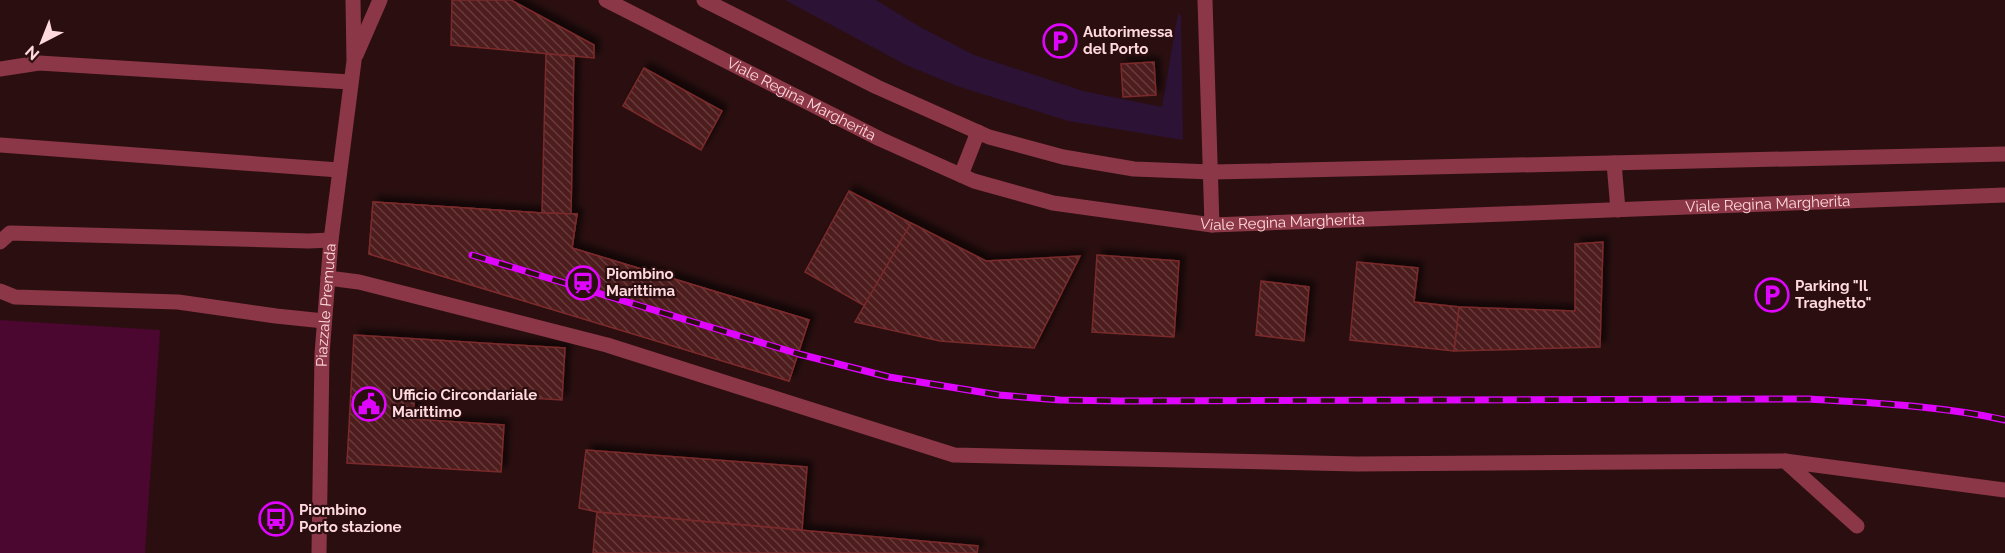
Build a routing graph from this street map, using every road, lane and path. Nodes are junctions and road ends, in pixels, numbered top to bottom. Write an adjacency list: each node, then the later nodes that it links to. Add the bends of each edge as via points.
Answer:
1 (353, 0): 6 (street, Piazzale Premuda)
2 (380, 0): 6 (street, Piazzale Premuda)
3 (606, 0): 15 (street, Viale Regina Margherita, via 880,140)
4 (704, 0): 9 (street, via 877,87)
5 (1205, 0): 14 (street)
6 (354, 60): 8 (street, Piazzale Premuda)
7 (0, 69): 8 (street, via 39,63)
8 (350, 82): 13 (street, Piazzale Premuda)
9 (978, 132): 14 (street, via 1063,157 1134,169); 15 (street)
10 (0, 145): 13 (street)
11 (2005, 154): 12 (street)
12 (1614, 163): 14 (street); 17 (street)
13 (339, 170): 19 (street, Piazzale Premuda)
14 (1212, 172): 18 (street)
15 (961, 175): 18 (street, Viale Regina Margherita, via 1053,203)
16 (2005, 195): 17 (street, Viale Regina Margherita)
17 (1618, 210): 18 (street, Viale Regina Margherita)
18 (1212, 225)
19 (331, 240): 20 (street, via 10,233); 21 (street, Piazzale Premuda)
20 (0, 242)
21 (328, 278): 23 (street, Piazzale Premuda); 24 (street, via 359,282 606,345 954,455 1357,464)
22 (0, 291): 23 (street, via 15,297 178,302)
23 (324, 321): 27 (street, Piazzale Premuda)
24 (1785, 461): 25 (street); 26 (street)
25 (2005, 490)
26 (1857, 526)
27 (319, 553)

